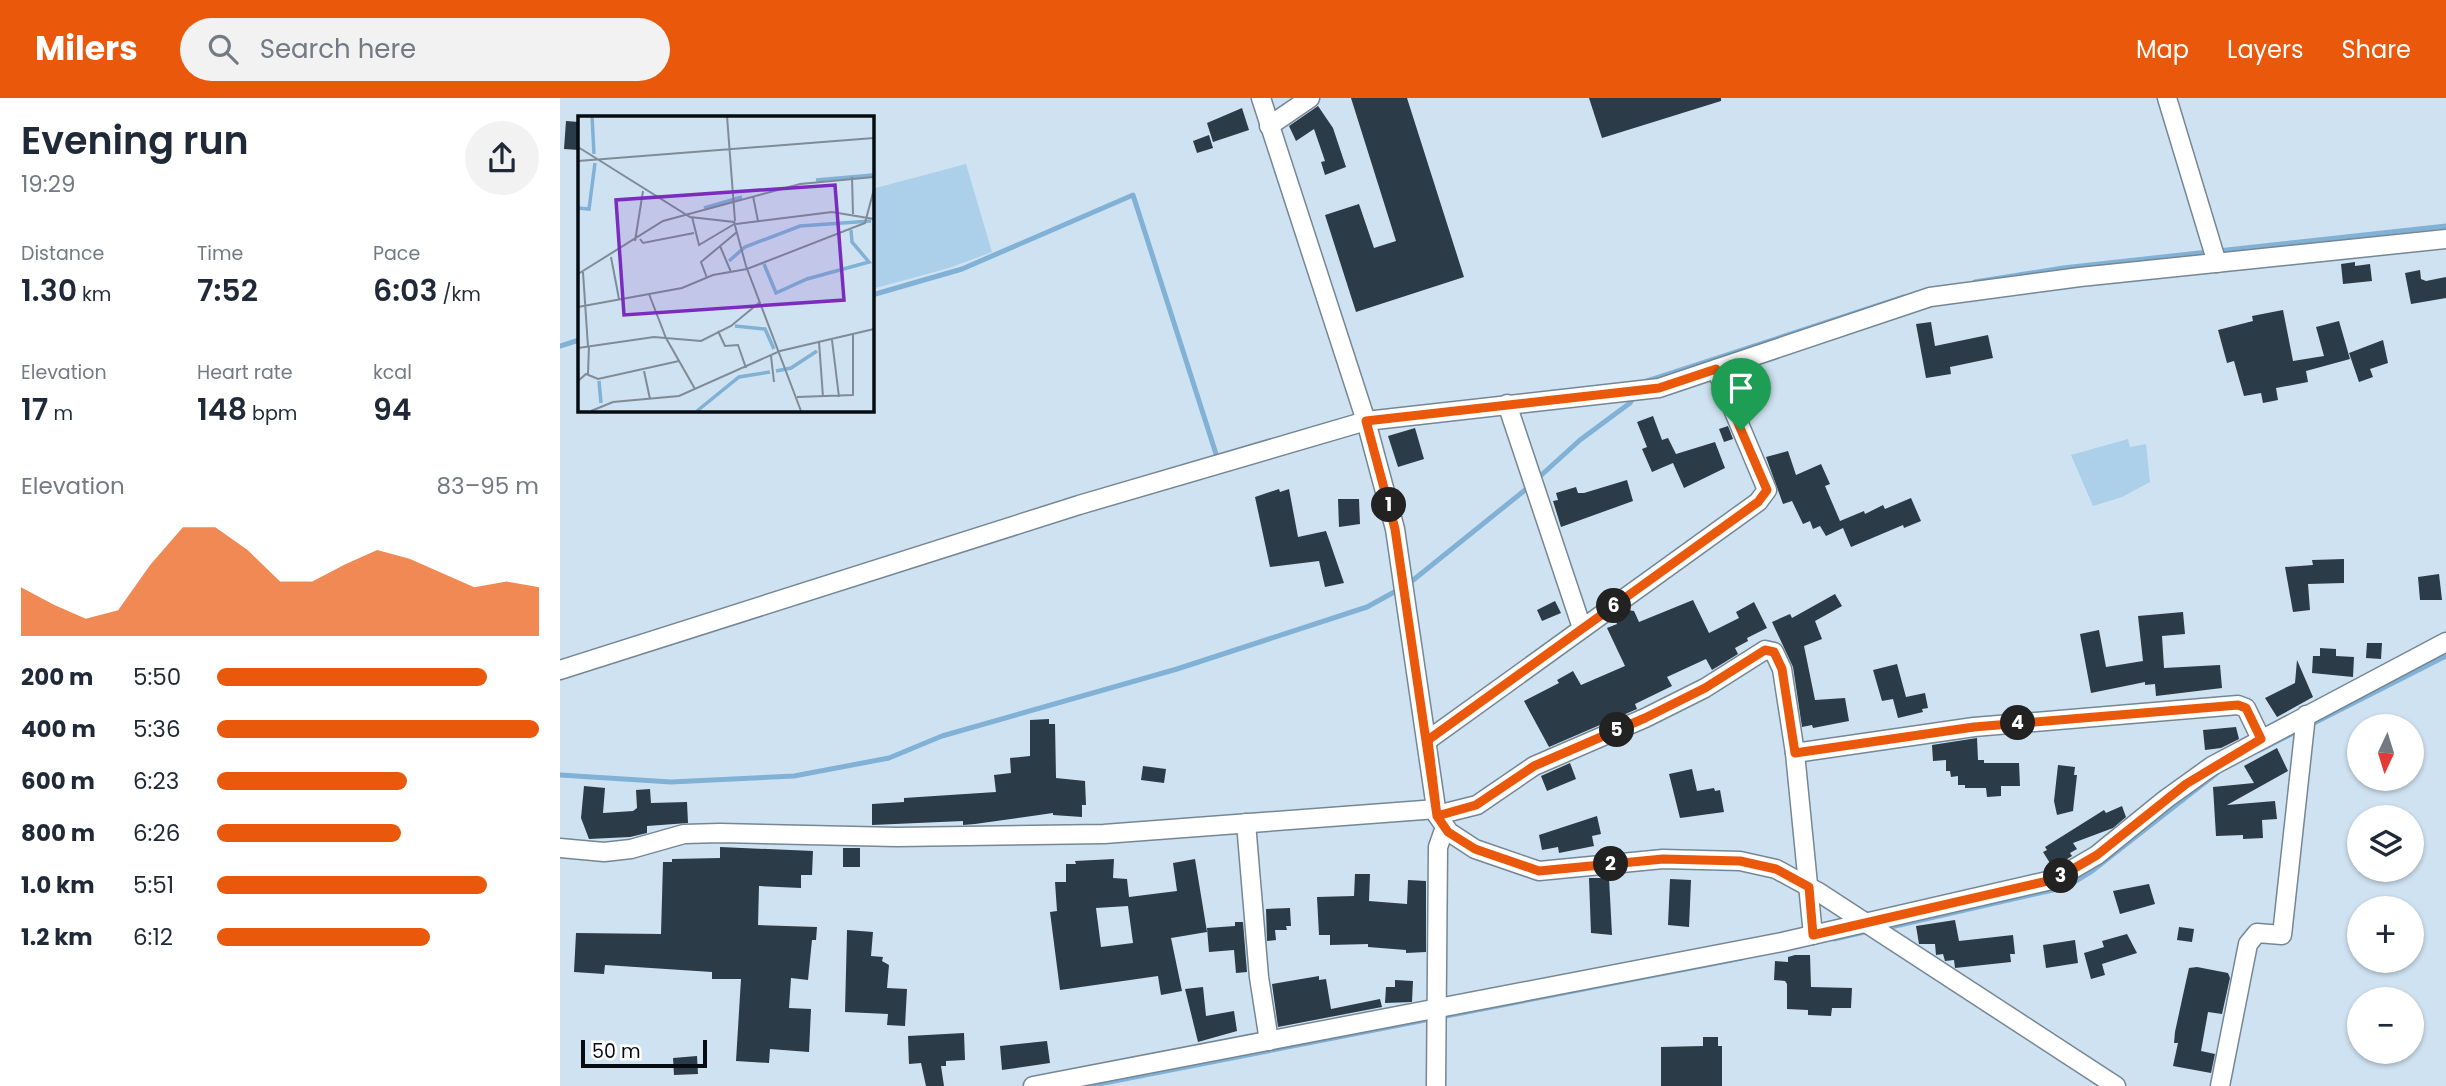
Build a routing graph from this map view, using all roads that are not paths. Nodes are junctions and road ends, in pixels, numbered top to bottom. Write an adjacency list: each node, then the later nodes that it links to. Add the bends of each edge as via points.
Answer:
1 (1261, 98): 4 (street)
2 (1310, 98): 4 (street)
3 (2167, 98): 6 (street)
4 (1269, 126): 9 (street)
5 (2446, 239): 6 (street)
6 (2217, 264): 7 (street, via 1930,297)
7 (1716, 369): 8 (street, via 1659,388); 10 (street, via 1767,490 1758,502)
8 (1507, 404): 9 (street); 10 (street)
9 (1366, 421): 12 (street, via 1079,505); 15 (street, via 1395,529)
10 (1583, 628): 15 (street)
11 (2446, 642): 13 (street)
12 (560, 670)
13 (2306, 715): 14 (street); 28 (street, via 2282,934 2257,933 2248,944)
14 (2261, 739): 16 (street, via 2246,708 2238,705 1974,727); 21 (street, via 2186,784 2097,855 2056,879)
15 (1428, 740): 17 (street)
16 (1795, 753): 17 (street, via 1782,669 1774,652 1765,650 1705,688 1534,766 1476,805); 20 (street)
17 (1440, 817): 18 (street); 20 (street, via 1475,849 1539,871 1663,859 1740,861 1776,869); 23 (street)
18 (1246, 823): 19 (street, via 1104,834 897,837 708,833 604,852); 24 (street)
19 (560, 848)
20 (1809, 887): 21 (street); 22 (street)
21 (1865, 922): 22 (street); 27 (street)
22 (1813, 935): 23 (street)
23 (1435, 1010): 24 (street); 26 (street)
24 (1269, 1041): 25 (street)
25 (1033, 1086)
26 (1436, 1086)
27 (2116, 1086)
28 (2220, 1086)

